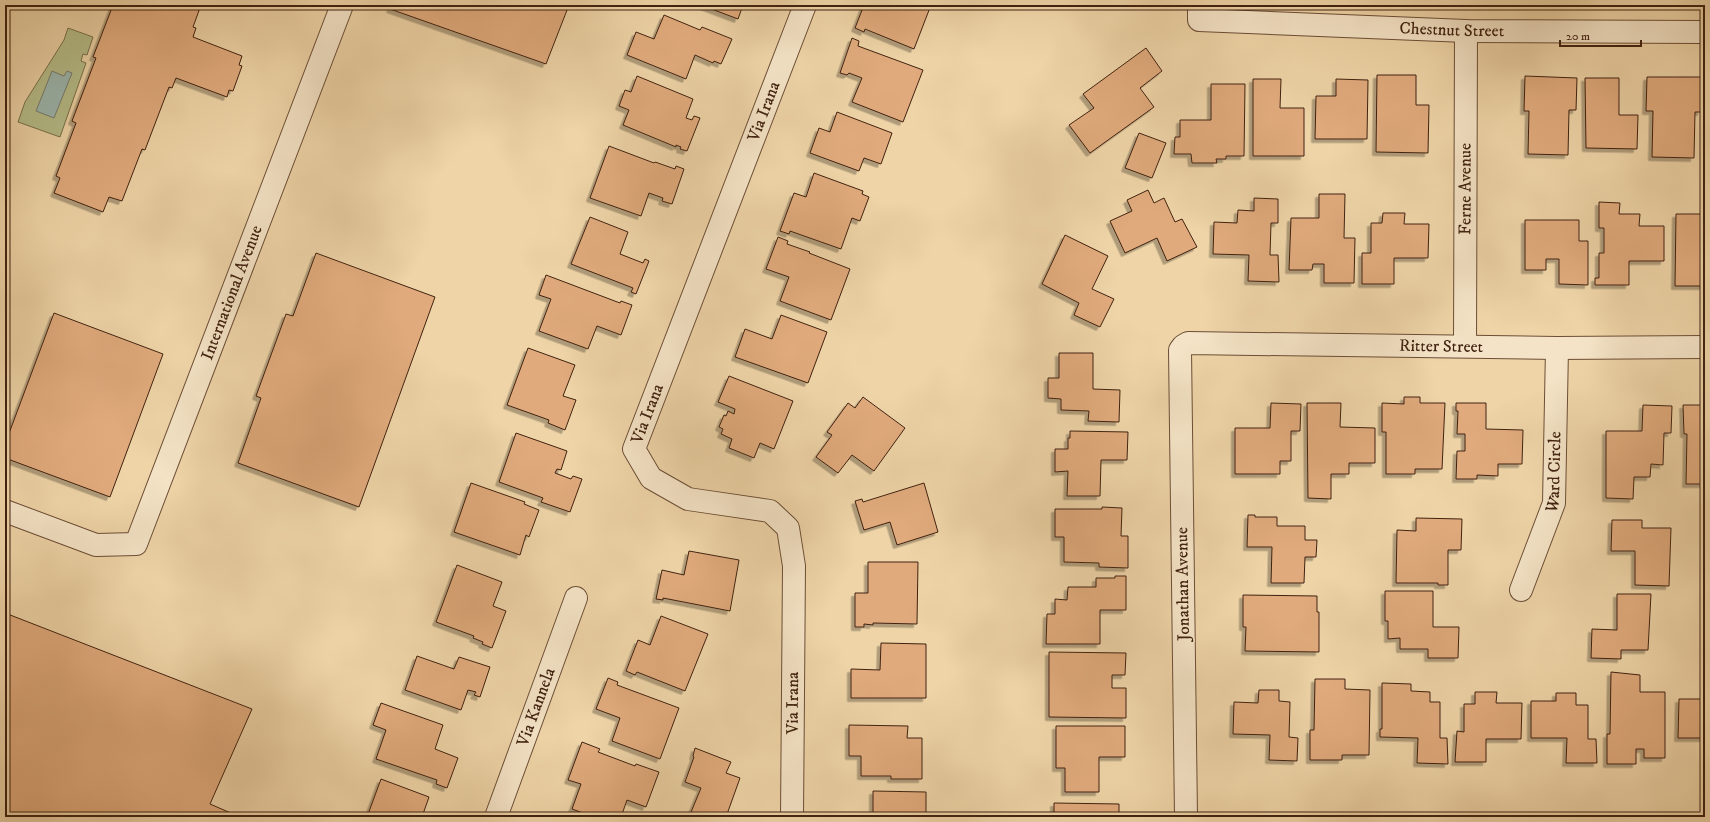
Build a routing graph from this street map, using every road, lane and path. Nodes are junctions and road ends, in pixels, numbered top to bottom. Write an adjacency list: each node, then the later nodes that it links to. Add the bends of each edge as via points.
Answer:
1 (342, 5): 10 (street, International Avenue, via 136,544 96,545)
2 (805, 5): 14 (street, Via Irana, via 634,449 651,478 688,498 770,511 788,528 794,566)
3 (1199, 12): 4 (street, Chestnut Street)
4 (1466, 31): 5 (street, Chestnut Street); 6 (street, Ferne Avenue)
5 (1705, 32)
6 (1465, 346): 8 (street, Ritter Street); 9 (street, Ritter Street, via 1188,343)
7 (1705, 347): 8 (street, Ritter Street)
8 (1557, 348): 11 (street, Ward Circle, via 1554,503)
9 (1180, 350): 15 (street, Jonathan Avenue)
10 (5, 511)
11 (1521, 590)
12 (576, 598): 13 (street, Via Kannela)
13 (496, 817)
14 (792, 817)
15 (1186, 817)

